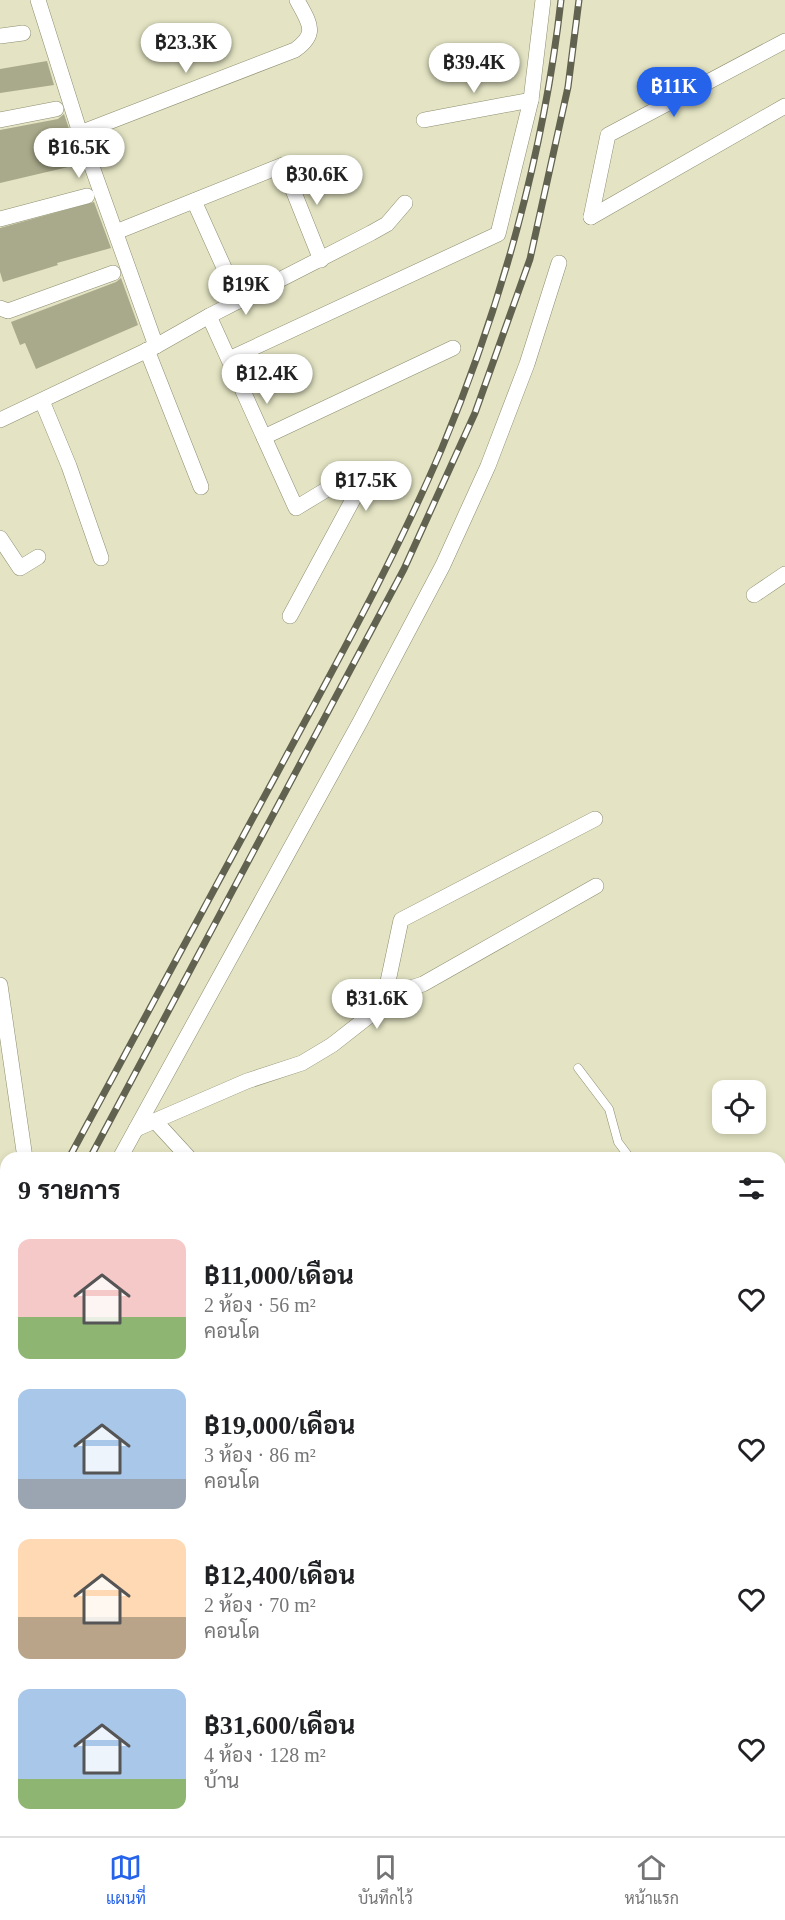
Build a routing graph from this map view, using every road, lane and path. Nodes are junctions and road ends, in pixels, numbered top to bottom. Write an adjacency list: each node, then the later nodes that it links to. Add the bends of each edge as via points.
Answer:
1 (38, 0): 12 (street)
2 (297, 0): 12 (street, via 309,22 310,33 295,50)
3 (543, 0): 7 (street)
4 (23, 33): 5 (street)
5 (0, 36)
6 (785, 41): 8 (street, via 608,135 591,217)
7 (531, 100): 11 (street); 26 (street, via 498,234)
8 (785, 105)
9 (56, 109): 10 (street)
10 (0, 120)
11 (424, 120)
12 (80, 133): 17 (street)
13 (87, 196): 16 (street)
14 (194, 201): 17 (street); 18 (street, via 283,165); 21 (street)
15 (405, 203): 18 (street, via 387,224)
16 (0, 219)
17 (116, 232): 24 (street)
18 (321, 260): 21 (street)
19 (559, 263): 44 (street, via 488,466 443,565 355,733)
20 (113, 273): 22 (street, via 8,311)
21 (239, 301): 23 (street)
22 (0, 308)
23 (209, 316): 24 (street); 26 (street)
24 (152, 348): 27 (street); 30 (street)
25 (453, 348): 29 (street)
26 (229, 359): 29 (street)
27 (42, 400): 28 (street); 33 (street)
28 (0, 420)
29 (264, 437): 36 (street, via 296,508 347,482 357,492)
30 (201, 487)
31 (0, 538): 32 (street, via 20,568)
32 (38, 557)
33 (101, 558)
34 (785, 574): 35 (street)
35 (754, 595)
36 (290, 616)
37 (595, 819): 40 (street, via 401,920)
38 (596, 886): 40 (street)
39 (0, 985): 41 (street)
40 (383, 1005): 43 (street, via 302,1063 247,1081)
41 (4, 1047): 45 (street)
42 (578, 1068): 48 (lane, via 609,1109 618,1142)
43 (155, 1121): 44 (street); 47 (street)
44 (136, 1129): 46 (street)
45 (25, 1152)
46 (123, 1152)
47 (183, 1152)
48 (626, 1152)

